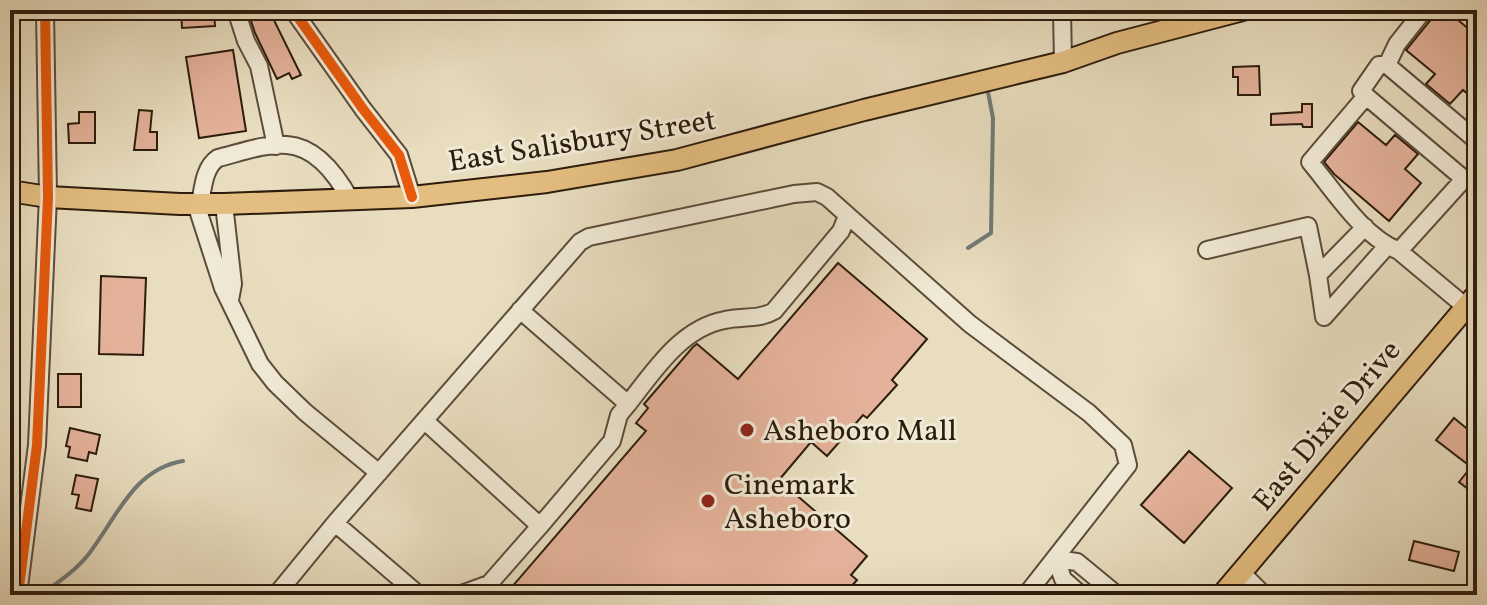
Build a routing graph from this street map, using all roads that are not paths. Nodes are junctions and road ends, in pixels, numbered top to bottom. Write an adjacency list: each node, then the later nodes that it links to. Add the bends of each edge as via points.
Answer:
1 (45, 10): 14 (street)
2 (236, 10): 11 (street, via 259,66)
3 (293, 10): 15 (street, via 399,155)
4 (1062, 10): 7 (street)
5 (1243, 10): 7 (main road, East Salisbury Street)
6 (1424, 10): 8 (street)
7 (1063, 62): 15 (main road, East Salisbury Street, via 677,160)
8 (1387, 65): 9 (street, via 1379,65 1363,85); 10 (street)
9 (1366, 96): 12 (street); 20 (street, via 1310,162)
10 (1477, 141)
11 (276, 146): 16 (street, via 295,146 328,167); 17 (street, via 212,162)
12 (1471, 179): 21 (street)
13 (10, 191): 14 (main road, East Salisbury Street)
14 (48, 197): 17 (main road, East Salisbury Street); 34 (street, via 37,445)
15 (412, 197): 16 (main road, East Salisbury Street)
16 (351, 201): 18 (main road, East Salisbury Street)
17 (198, 204): 18 (main road, East Salisbury Street); 24 (street)
18 (224, 204): 24 (street)
19 (847, 216): 26 (street, via 827,197 803,192 589,237); 27 (street, via 841,231 774,311 693,331); 32 (street, via 970,324 1089,413 1123,445 1128,465)
20 (1365, 227): 21 (street); 23 (street)
21 (1393, 248): 23 (street, via 1324,317); 25 (street)
22 (1207, 250): 23 (street, via 1308,226)
23 (1318, 275)
24 (230, 300): 29 (street, via 250,347 275,383)
25 (1471, 301): 33 (main road, East Dixie Drive)
26 (520, 310): 27 (street); 28 (street)
27 (628, 404): 31 (street, via 612,441)
28 (425, 421): 29 (street); 31 (street)
29 (379, 473): 30 (street)
30 (335, 523): 35 (street); 36 (street)
31 (540, 526): 37 (street, via 489,584)
32 (1056, 559): 38 (street); 39 (street, via 1063,579); 40 (street, via 1077,562)
33 (1241, 572): 41 (main road, East Dixie Drive); 42 (street)
34 (18, 595)
35 (276, 595)
36 (419, 595)
37 (459, 595)
38 (1026, 595)
39 (1081, 595)
40 (1117, 595)
41 (1222, 595)
42 (1264, 595)

